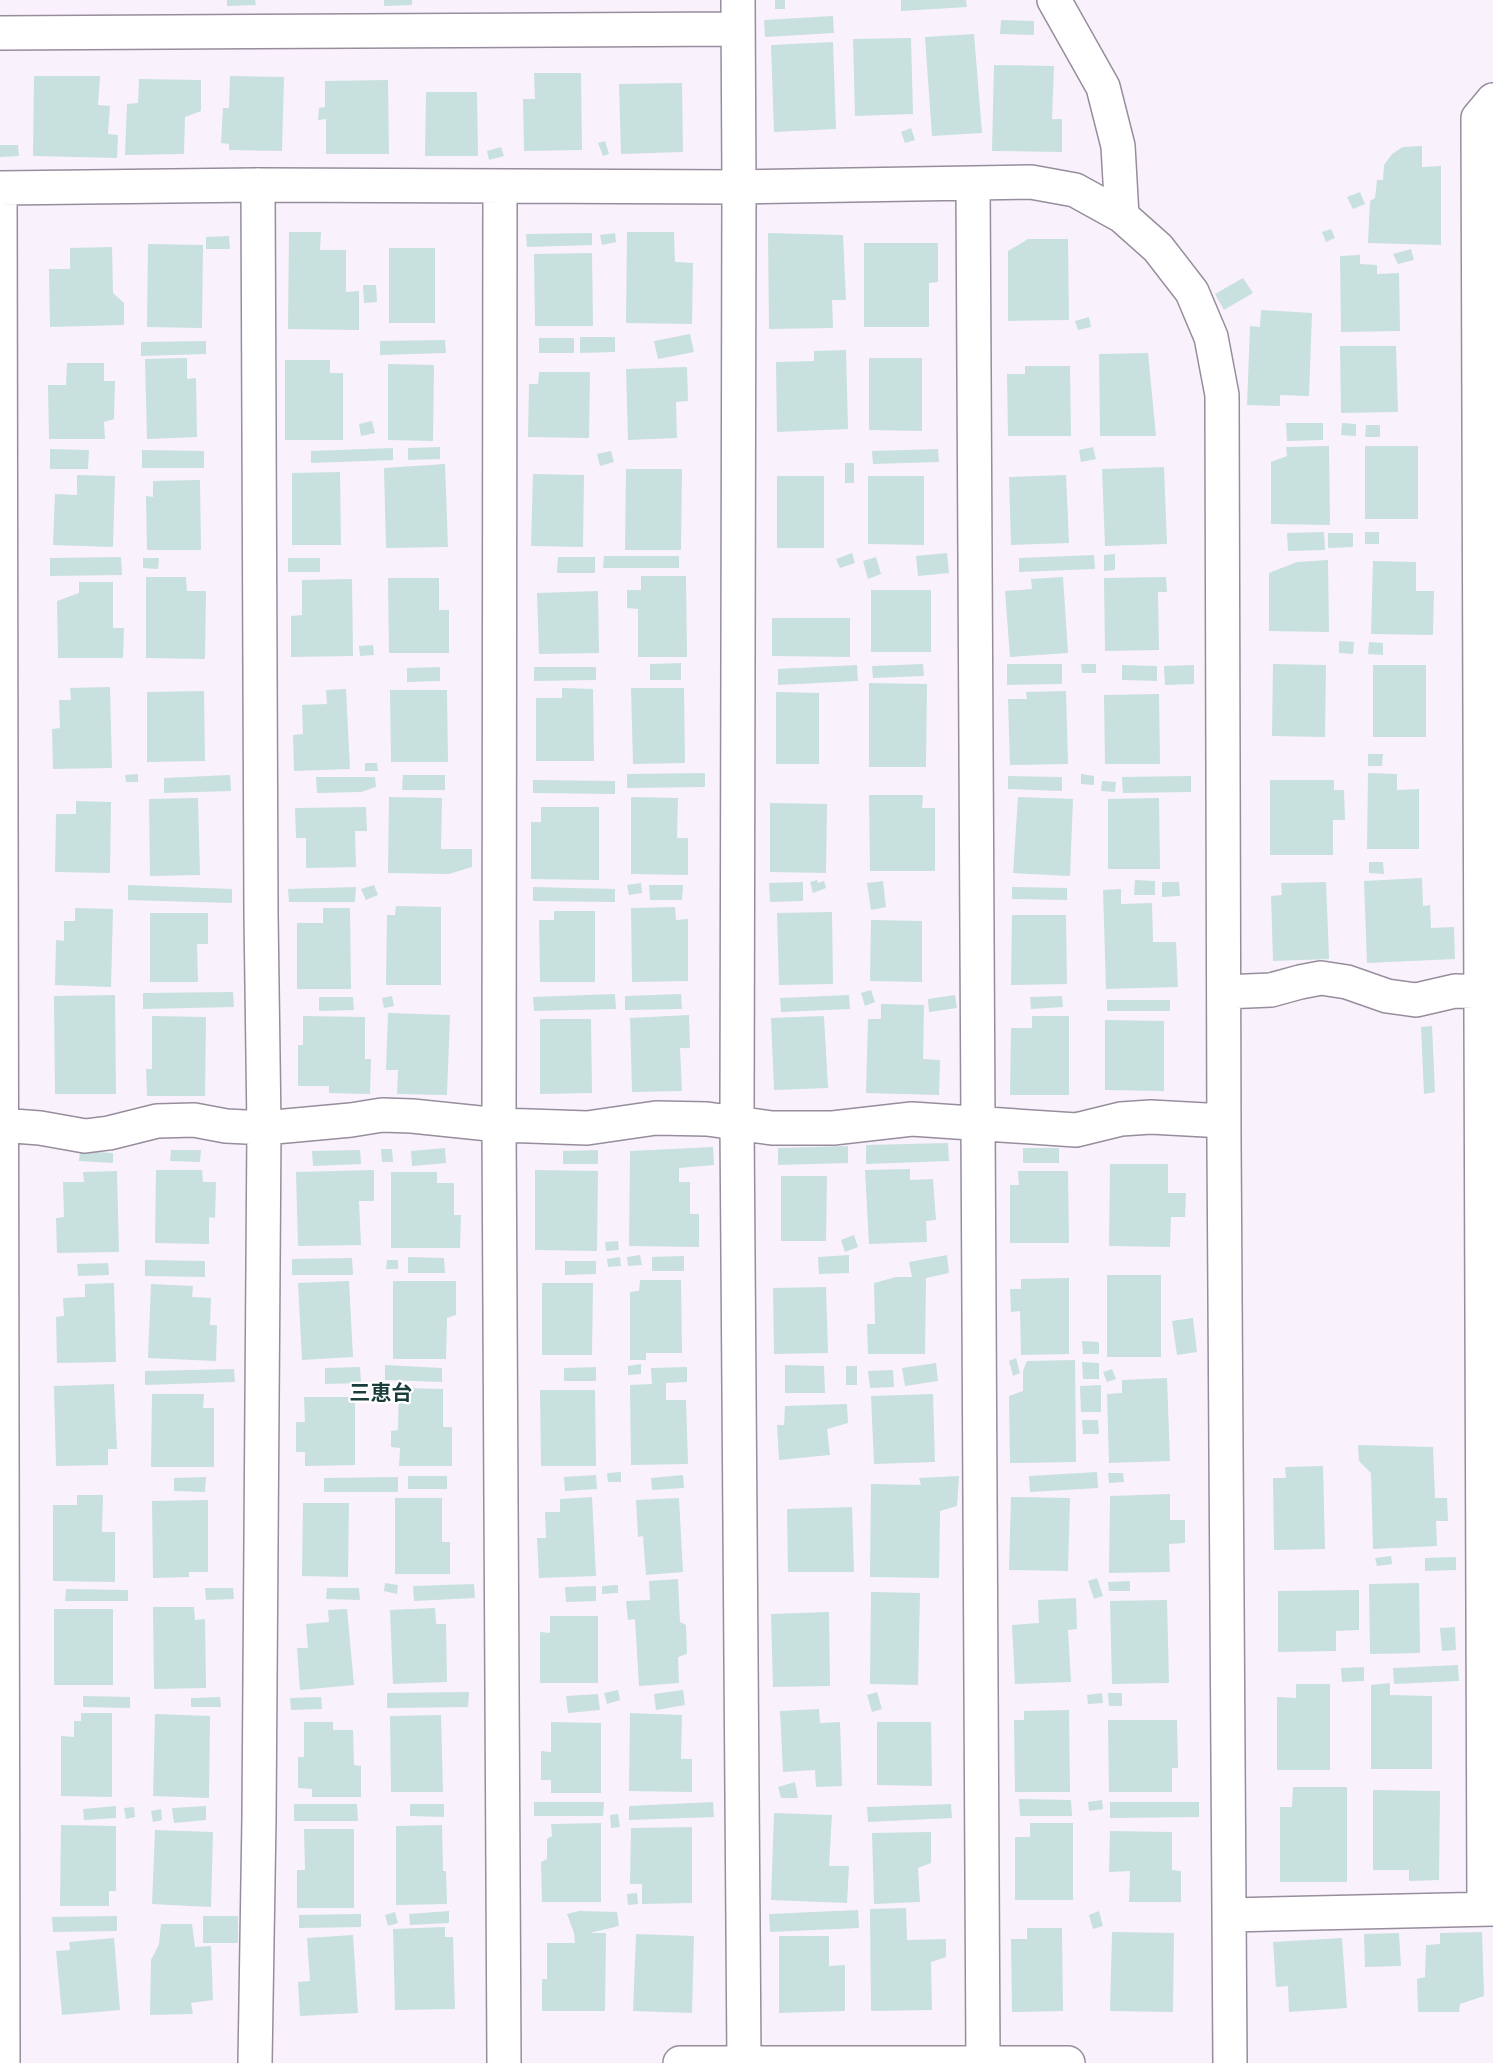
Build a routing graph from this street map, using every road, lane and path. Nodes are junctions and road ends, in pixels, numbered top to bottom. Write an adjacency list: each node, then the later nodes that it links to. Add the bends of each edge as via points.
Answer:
1 (1054, 0): 10 (street, via 1103,87 1118,146)
2 (738, 14): 3 (street); 8 (street)
3 (0, 33)
4 (1493, 100): 12 (street, via 1478,118)
5 (973, 184): 8 (street); 10 (street, via 1031,182 1075,190); 15 (street)
6 (258, 185): 7 (street); 9 (street); 18 (street)
7 (500, 186): 8 (street); 17 (street)
8 (740, 187): 14 (street)
9 (0, 188): 16 (street)
10 (1122, 216): 11 (street, via 1158,248 1192,292 1211,338 1222,395)
11 (1224, 992): 12 (street, via 1271,990 1320,978 1416,1000 1455,991); 13 (street)
12 (1487, 992): 20 (street)
13 (1224, 1121): 15 (street, via 1121,1119 1076,1130); 21 (street)
14 (738, 1123): 15 (street, via 772,1128 834,1128 912,1119); 17 (street, via 656,1118 587,1128); 22 (street)
15 (978, 1124): 23 (street)
16 (0, 1125): 18 (street, via 85,1136 157,1121 194,1120); 19 (street)
17 (500, 1125): 18 (street, via 381,1115); 26 (street)
18 (264, 1128): 25 (street)
19 (1, 1797): 24 (street)
20 (1489, 1909): 21 (street)
21 (1230, 1915): 29 (street)
22 (744, 2062): 23 (street); 27 (street)
23 (983, 2062): 28 (street)
24 (3, 2063)
25 (255, 2063)
26 (504, 2063)
27 (680, 2063)
28 (1068, 2063)
29 (1230, 2063)

